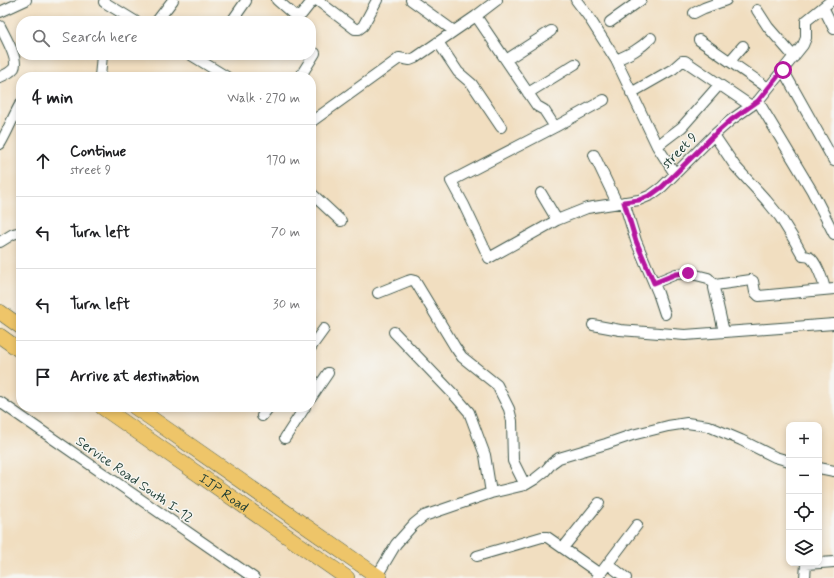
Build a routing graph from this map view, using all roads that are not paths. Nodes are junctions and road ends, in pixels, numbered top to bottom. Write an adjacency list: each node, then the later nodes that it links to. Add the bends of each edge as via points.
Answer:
1 (26, 0): 17 (street)
2 (173, 0): 20 (street)
3 (277, 0): 22 (street)
4 (313, 0): 23 (street)
5 (317, 0): 6 (street, via 355,29 359,29)
6 (377, 0)
7 (411, 0): 28 (street)
8 (497, 0): 24 (street)
9 (576, 0): 39 (street)
10 (640, 0): 25 (street)
11 (726, 0): 18 (street)
12 (832, 0): 15 (street, street 9)
13 (104, 1): 19 (street)
14 (246, 1): 21 (street)
15 (823, 7): 27 (street); 34 (street, street 9, via 806,20 806,38)
16 (757, 10): 34 (street)
17 (0, 12)
18 (694, 13)
19 (127, 16)
20 (161, 16)
21 (236, 16)
22 (294, 16)
23 (299, 16)
24 (476, 16): 28 (street); 38 (street)
25 (610, 22)
26 (0, 26): 46 (street, via 16,63 13,69)
27 (834, 29)
28 (454, 31): 32 (street)
29 (551, 31): 38 (street)
30 (651, 38): 39 (street, via 634,52)
31 (699, 40): 40 (street)
32 (438, 42): 54 (street, via 415,58 399,58); 55 (street, via 458,72 472,84)
33 (743, 46): 40 (street)
34 (794, 57): 42 (street, street 9)
35 (102, 60): 43 (street)
36 (207, 60): 44 (street)
37 (311, 60): 45 (street)
38 (506, 60): 49 (street)
39 (616, 60): 50 (street)
40 (730, 61): 48 (street)
41 (575, 64): 49 (street)
42 (783, 70): 48 (street, street 9); 61 (street)
43 (100, 72)
44 (221, 72)
45 (303, 72)
46 (0, 77)
47 (719, 85): 50 (street, via 682,61); 52 (street); 59 (street, via 682,127)
48 (768, 88): 52 (street, street 9)
49 (528, 93): 56 (street)
50 (631, 93): 59 (street)
51 (604, 100): 56 (street)
52 (754, 103): 57 (street, street 9); 69 (street, via 812,191)
53 (16, 110): 58 (street)
54 (316, 118)
55 (501, 127)
56 (555, 127): 67 (street, street 9, via 451,181 489,258)
57 (714, 135): 62 (street, street 9); 73 (street, via 735,166 780,217 803,256 810,257 814,262)
58 (0, 144)
59 (657, 146): 62 (street)
60 (594, 156): 65 (street)
61 (834, 161)
62 (675, 174): 65 (street, street 9, via 651,195)
63 (541, 193): 67 (street)
64 (316, 198): 66 (street)
65 (620, 203): 67 (street, street 9, via 587,208); 71 (street)
66 (341, 220)
67 (557, 220)
68 (16, 233): 70 (street)
69 (834, 234)
70 (0, 242)
71 (654, 283): 72 (street, via 676,274 688,273 708,278); 76 (street)
72 (716, 285): 73 (street, via 750,280 753,281 755,292 759,296); 82 (street, via 714,288)
73 (830, 289)
74 (378, 293): 98 (street, via 411,280 415,281 454,347 462,357 497,385 512,421 513,461)
75 (0, 312): 77 (highway)
76 (664, 314)
77 (16, 323)
78 (834, 324): 82 (street)
79 (593, 325): 82 (street, via 620,330 685,335)
80 (324, 329): 84 (street)
81 (394, 332): 99 (street, via 469,412 485,455)
82 (724, 332)
83 (0, 336): 85 (highway)
84 (316, 340)
85 (16, 347)
86 (328, 373): 87 (street)
87 (316, 391)
88 (0, 402): 108 (street, Service Road South I-12)
89 (109, 412): 109 (highway, IJP Road)
90 (142, 412): 107 (highway, IJP Road)
91 (265, 412): 93 (street)
92 (302, 412): 94 (street)
93 (262, 416)
94 (285, 438)
95 (786, 460): 98 (street, via 708,426 687,423 632,435 559,458)
96 (822, 469): 97 (street)
97 (834, 471)
98 (525, 485): 99 (street)
99 (491, 493): 107 (street, via 424,516 396,544)
100 (599, 503): 102 (street)
101 (638, 524): 105 (street)
102 (563, 548): 103 (street, via 547,537 542,537); 106 (street)
103 (477, 556)
104 (834, 562): 111 (street, via 806,564)
105 (608, 564): 106 (street); 110 (street)
106 (599, 576)
107 (378, 577)
108 (254, 578)
109 (348, 578)
110 (626, 578)
111 (805, 578)

